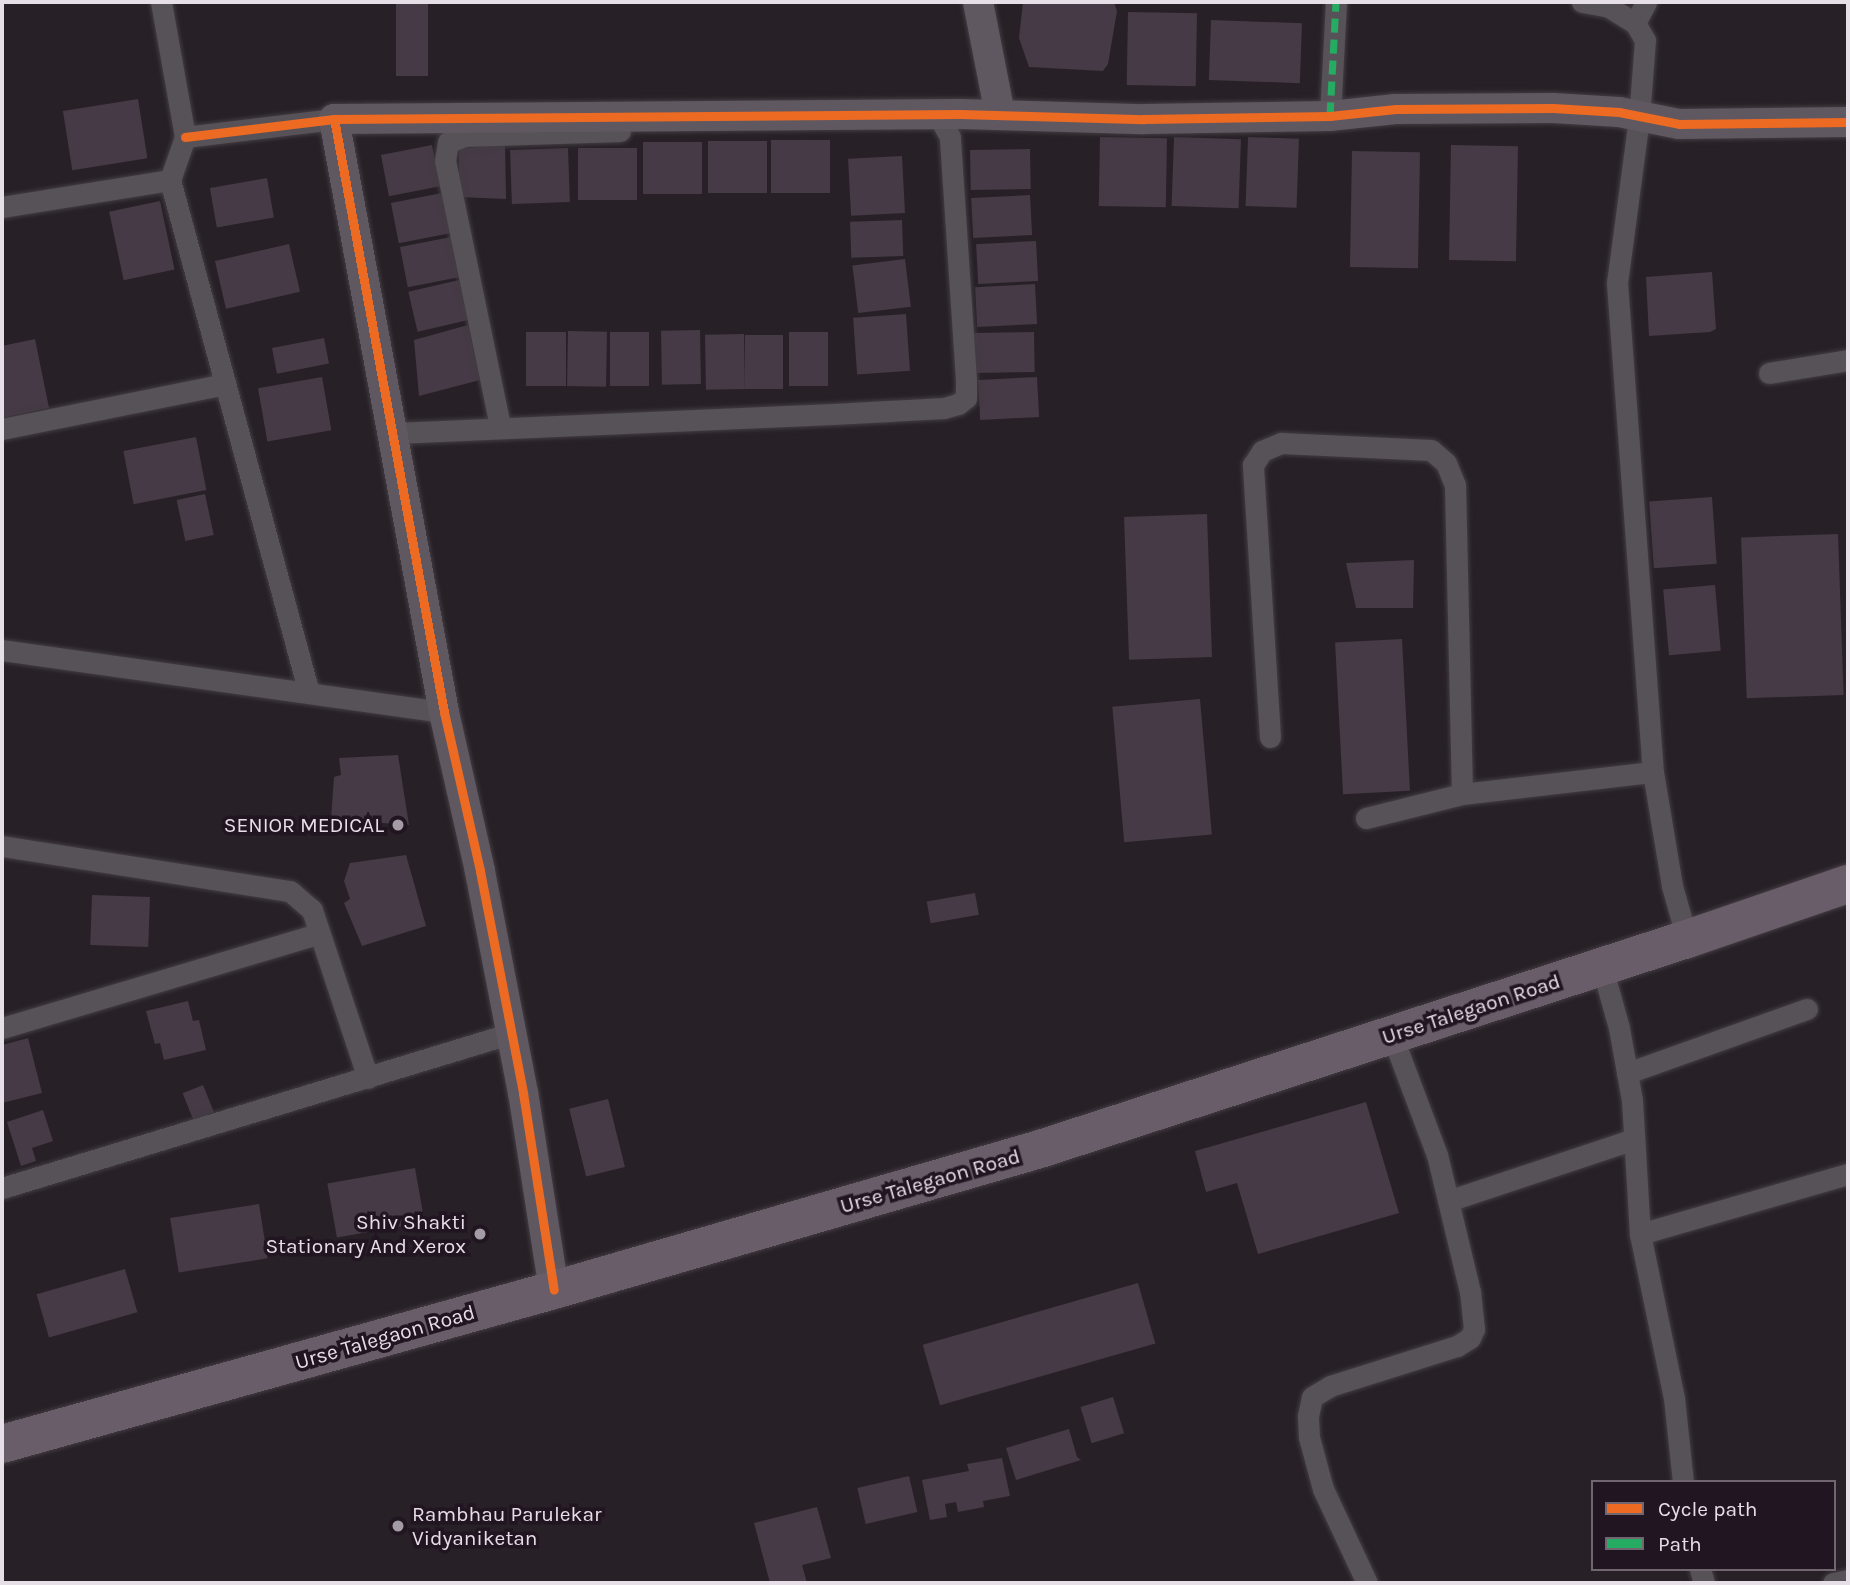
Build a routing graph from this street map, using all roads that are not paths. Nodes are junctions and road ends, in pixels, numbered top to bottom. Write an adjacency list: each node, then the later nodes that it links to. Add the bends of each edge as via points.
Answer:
1 (161, 2): 14 (street)
2 (978, 2): 8 (street)
3 (1336, 2): 9 (street)
4 (1582, 2): 6 (street, via 1609,7)
5 (1646, 2): 6 (street)
6 (1635, 23): 10 (street, via 1645,40)
7 (937, 114): 8 (street); 11 (street); 20 (street, via 950,137 966,380 966,398 958,404 834,414)
8 (1000, 114): 9 (street, via 1144,119)
9 (1330, 116): 10 (street, via 1396,109 1553,108 1619,112)
10 (1639, 118): 12 (street, via 1679,124); 27 (street, via 1617,283)
11 (334, 119): 14 (street); 22 (street)
12 (1848, 122)
13 (819, 124): 20 (street, via 465,136 448,142 444,161)
14 (186, 137): 15 (street)
15 (170, 180): 16 (street); 19 (street)
16 (2, 207)
17 (1848, 360): 18 (street)
18 (1769, 373)
19 (226, 384): 21 (street); 24 (street)
20 (500, 426): 22 (street)
21 (2, 429)
22 (395, 433): 25 (street)
23 (2, 650): 24 (street)
24 (309, 693): 25 (street)
25 (444, 712): 37 (street)
26 (1270, 737): 28 (street, via 1254,465 1262,451 1281,443 1431,450 1446,463 1455,485)
27 (1653, 772): 28 (street); 33 (street, via 1672,886)
28 (1462, 794): 29 (street)
29 (1366, 818)
30 (2, 846): 32 (street, via 290,891 312,910)
31 (1848, 884): 33 (highway, Urse Talegaon Road)
32 (318, 934): 36 (street); 40 (street)
33 (1687, 939): 34 (highway, Urse Talegaon Road)
34 (1602, 967): 38 (highway, Urse Talegaon Road); 39 (street)
35 (1807, 1009): 39 (street)
36 (2, 1028)
37 (512, 1033): 40 (street); 46 (street)
38 (1392, 1035): 44 (street, via 1437,1155); 46 (highway, Urse Talegaon Road, via 1040,1149)
39 (1627, 1073): 41 (street)
40 (368, 1078): 43 (street)
41 (1634, 1139): 44 (street); 45 (street)
42 (1848, 1174): 45 (street)
43 (2, 1188)
44 (1448, 1201): 50 (street, via 1474,1314 1470,1338 1330,1386 1312,1397 1309,1437 1323,1489)
45 (1640, 1234): 48 (street, via 1674,1398)
46 (554, 1290): 47 (highway, Urse Talegaon Road)
47 (2, 1444)
48 (1683, 1480)
49 (1848, 1580): 51 (street)
50 (1367, 1583)
51 (1833, 1583)

